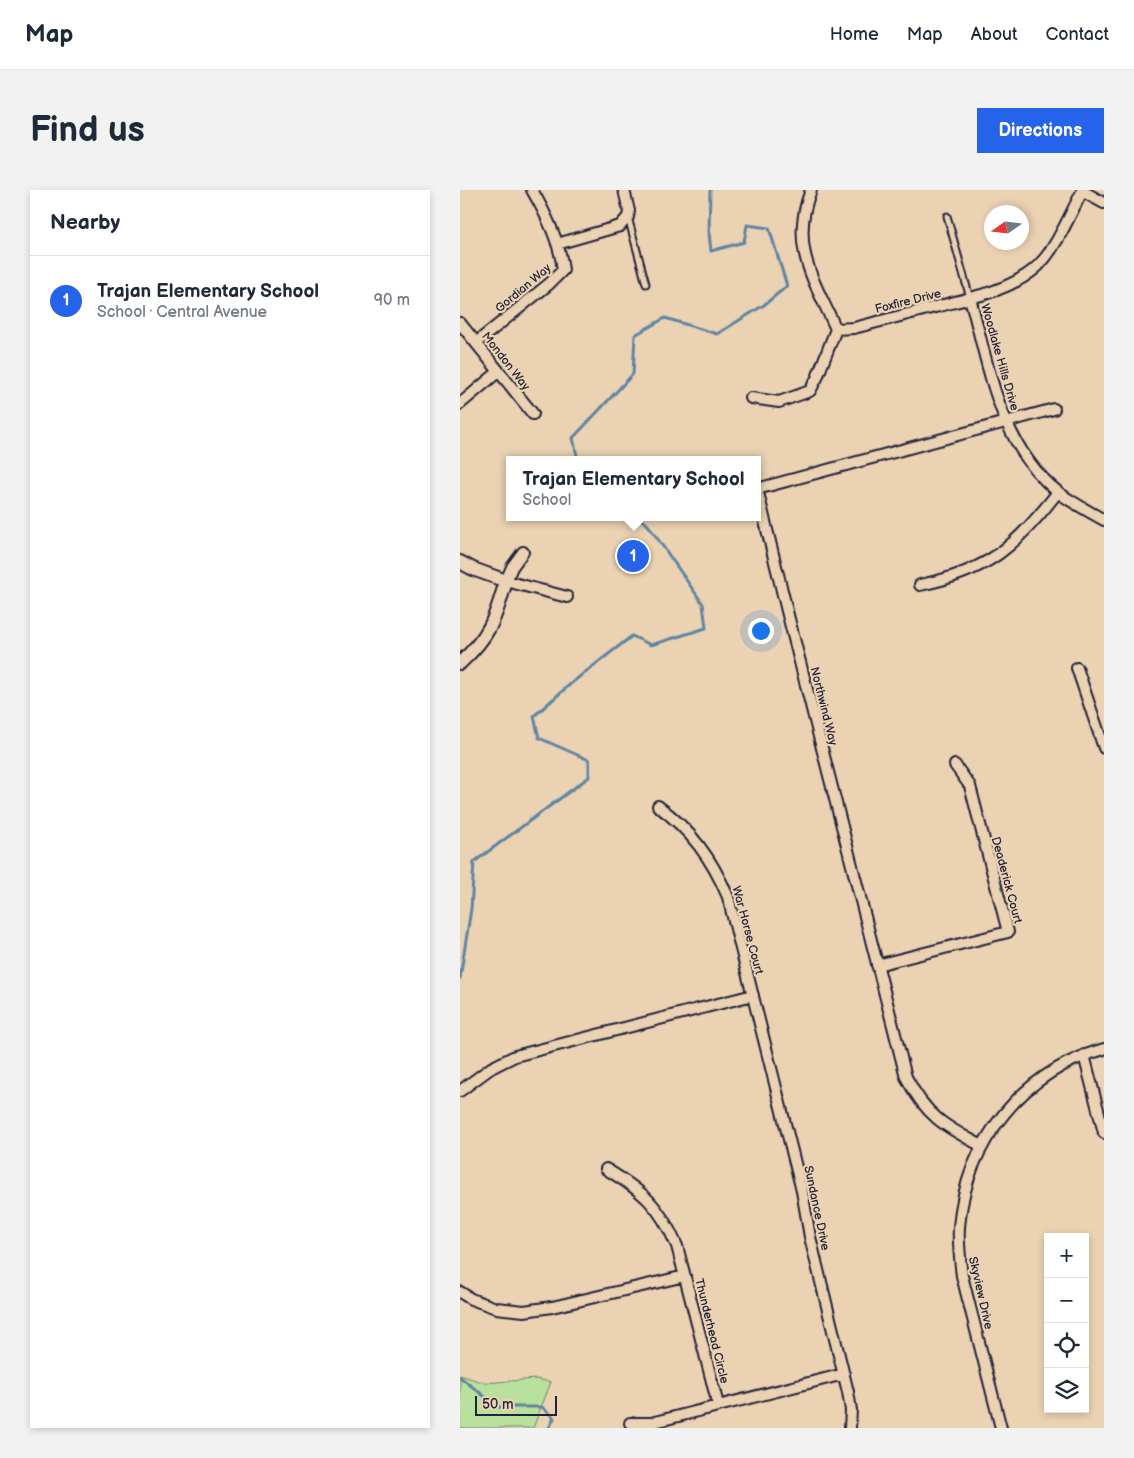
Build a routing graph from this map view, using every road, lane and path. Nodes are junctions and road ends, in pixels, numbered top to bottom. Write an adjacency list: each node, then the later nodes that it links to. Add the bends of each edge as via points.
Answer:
1 (532, 190): 8 (street, Gordian Way)
2 (624, 190): 7 (street)
3 (811, 190): 12 (street, via 802,232 804,253 814,285)
4 (1082, 191): 5 (street); 10 (street, Foxfire Drive, via 1038,266 1008,285)
5 (1104, 204)
6 (947, 216): 10 (lane)
7 (628, 217): 8 (street, via 620,226); 9 (lane)
8 (557, 244): 13 (street, Gordian Way, via 564,270)
9 (646, 284)
10 (970, 298): 12 (street, Foxfire Drive, via 854,328); 19 (street, Woodlake Hills Drive)
11 (460, 323): 13 (street, Mondon Way)
12 (836, 329): 15 (street, via 810,391 779,402)
13 (477, 342): 14 (street, Mondon Way)
14 (498, 372): 16 (street); 18 (street, Mondon Way)
15 (751, 398)
16 (460, 404)
17 (1054, 408): 19 (street, Woodlake Hills Drive)
18 (533, 414)
19 (1006, 423): 20 (street, Northwind Way); 21 (street, Woodlake Hills Drive, via 1029,461)
20 (761, 488)
21 (1058, 492): 23 (street, Woodlake Hills Drive); 27 (street, via 1027,530 999,554 963,573)
22 (761, 505): 34 (street, Northwind Way)
23 (1104, 520)
24 (522, 552): 26 (street)
25 (460, 562): 26 (street)
26 (506, 581): 28 (street); 29 (street, via 490,629)
27 (920, 584)
28 (566, 597)
29 (460, 663)
30 (1077, 668): 31 (street)
31 (1104, 748)
32 (956, 765): 34 (street, Deaderick Court, via 970,786 1008,932)
33 (658, 806): 35 (street, War Horse Court, via 696,839 720,877)
34 (877, 965): 40 (street, Northwind Way, via 902,1064 914,1093 936,1119)
35 (753, 995): 38 (street, via 515,1056 491,1068); 44 (street, Sundance Drive)
36 (1104, 1049): 37 (street, Skyview Drive)
37 (1084, 1055): 39 (street); 40 (street, Skyview Drive, via 1055,1070 1020,1095)
38 (460, 1092)
39 (1104, 1133)
40 (982, 1146): 48 (street, Skyview Drive, via 966,1185 959,1253)
41 (606, 1169): 42 (street, via 656,1207 667,1222)
42 (685, 1276): 43 (street, Thunderhead Circle, via 524,1311 496,1308); 45 (street, Thunderhead Circle)
43 (460, 1292)
44 (844, 1374): 45 (street); 47 (street, Sundance Drive, via 851,1410)
45 (718, 1405): 46 (street, via 651,1423)
46 (630, 1422)
47 (850, 1428)
48 (1001, 1428)

